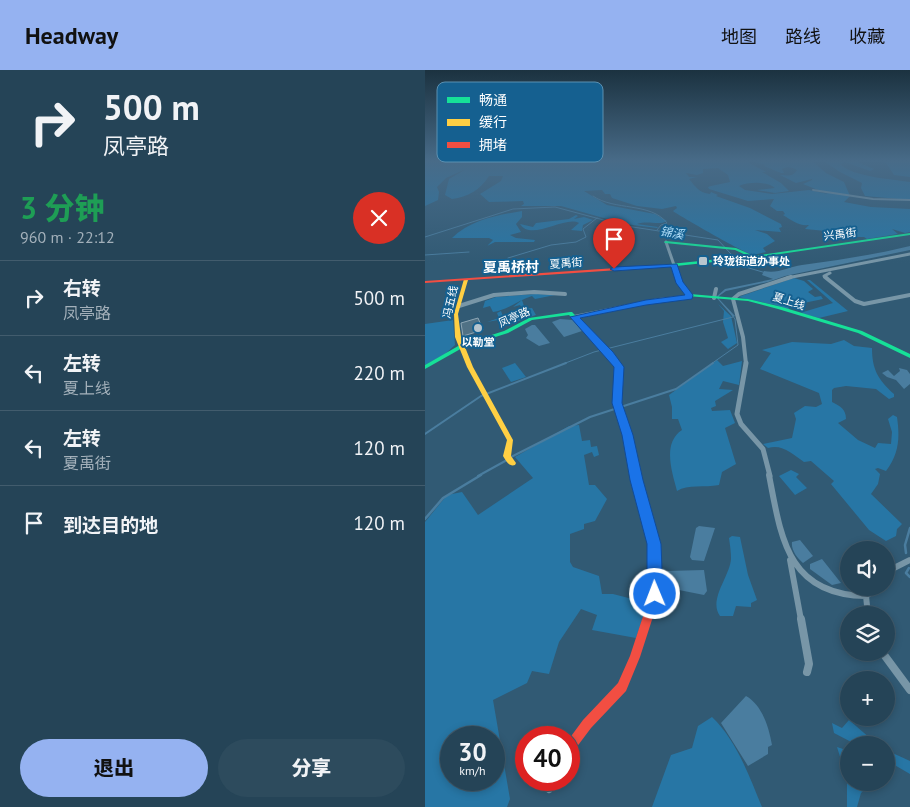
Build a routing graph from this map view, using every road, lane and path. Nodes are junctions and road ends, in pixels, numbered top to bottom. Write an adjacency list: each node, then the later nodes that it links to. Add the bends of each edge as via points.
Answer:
1 (842, 194): 2 (street)
2 (910, 200)
3 (910, 235): 6 (street, 兴禹街)
4 (666, 242): 6 (street, via 733,249); 7 (street)
5 (910, 256): 13 (street, via 824,276 855,301 864,304); 15 (street, via 791,277)
6 (753, 257): 7 (street, 夏禹街)
7 (674, 265): 8 (street, 夏禹街); 12 (street, via 680,283)
8 (466, 280): 9 (street, 夏禹街); 16 (street, 冯五线)
9 (425, 282)
10 (716, 289): 14 (street)
11 (565, 294): 16 (street, via 494,295)
12 (689, 295): 14 (street, 夏上线); 17 (street, 凤亭路)
13 (910, 295)
14 (714, 298): 15 (street, 夏上线)
15 (730, 298): 19 (street, 夏上线, via 764,304 852,329); 22 (street, via 742,331 745,362 737,418 764,450)
16 (459, 306): 18 (street, 冯五线, via 455,326)
17 (574, 317): 18 (street, 凤亭路, via 570,313 540,317); 31 (street, via 619,367 617,403 654,544 655,594 622,688)
18 (462, 346): 20 (street); 21 (street, 冯五线, via 510,440 507,456)
19 (910, 356)
20 (425, 367)
21 (512, 463)
22 (789, 558): 25 (street, via 804,574 833,593); 29 (street, via 809,664)
23 (910, 560): 24 (street)
24 (895, 568)
25 (840, 594)
26 (865, 596): 27 (street)
27 (867, 606)
28 (889, 661): 30 (street)
29 (807, 672)
30 (910, 690)
31 (580, 733)

